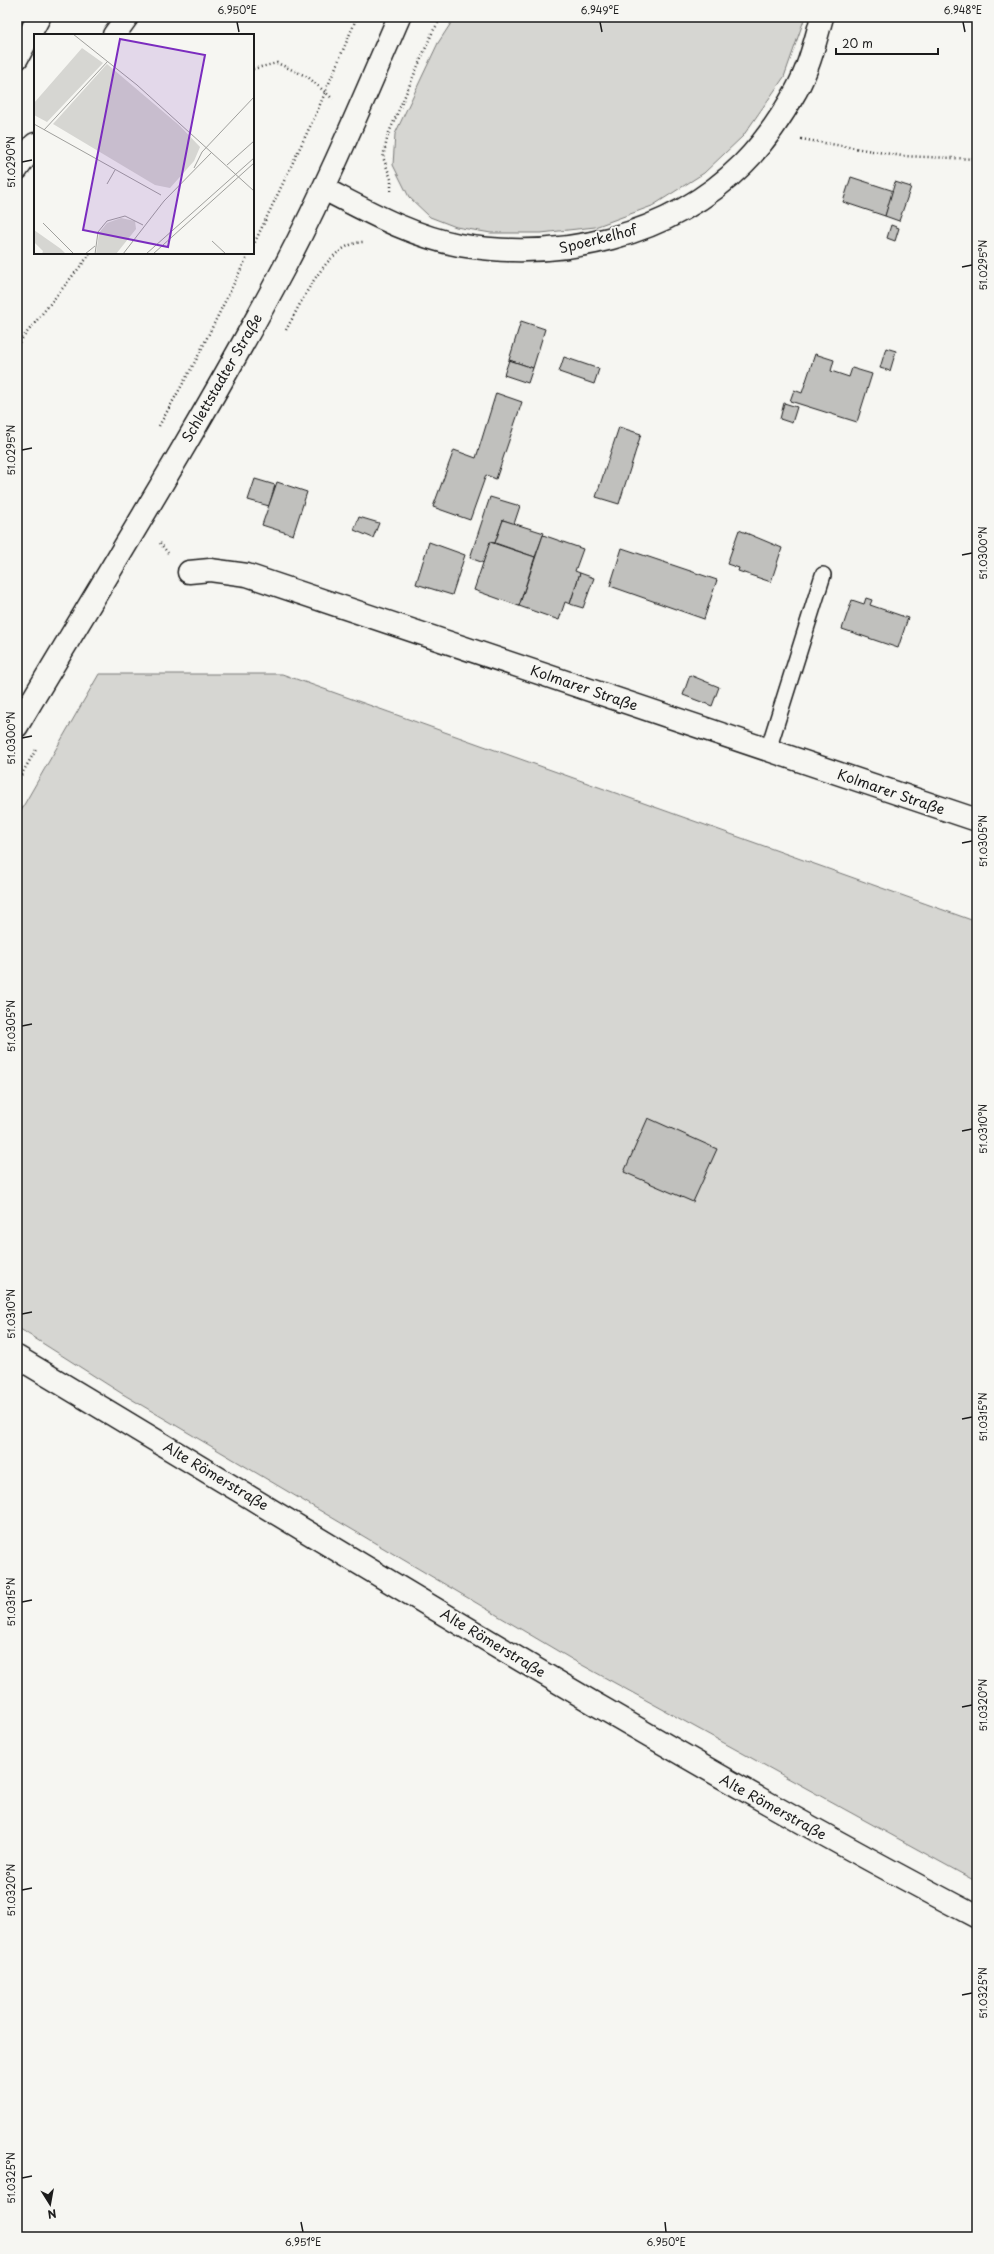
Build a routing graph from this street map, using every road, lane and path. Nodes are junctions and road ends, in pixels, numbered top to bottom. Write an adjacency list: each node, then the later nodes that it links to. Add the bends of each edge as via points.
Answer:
1 (40, 17): 11 (main road)
2 (55, 17): 8 (main road)
3 (127, 17): 9 (main road)
4 (357, 17): 14 (path)
5 (399, 17): 15 (main road, Schlettstadter Straße)
6 (442, 17): 21 (path, via 433,31 388,134 383,157 391,179 392,197)
7 (822, 17): 16 (main road, Spoerkelhof, via 811,57 797,90)
8 (43, 34)
9 (115, 34)
10 (34, 46): 13 (main road)
11 (17, 58)
12 (254, 69): 14 (path, via 277,63 308,77)
13 (17, 70)
14 (324, 91): 15 (path); 22 (path, via 316,114)
15 (355, 117): 20 (main road, Schlettstadter Straße)
16 (768, 134): 18 (path, via 902,156); 21 (main road, Spoerkelhof, via 743,164 710,191 672,215 644,228 593,243 550,250 504,251 458,245 412,232)
17 (34, 145): 19 (main road)
18 (977, 159)
19 (17, 169)
20 (324, 189): 21 (main road, Spoerkelhof); 29 (main road, Schlettstadter Straße, via 286,264 178,455)
21 (382, 218)
22 (254, 244)
23 (90, 254): 25 (path)
24 (249, 254): 26 (path)
25 (17, 345)
26 (156, 432)
27 (189, 572): 30 (main road, Kolmarer Straße, via 210,570 247,575)
28 (823, 575): 30 (lane)
29 (17, 726)
30 (768, 750): 31 (main road, Kolmarer Straße)
31 (977, 820)
32 (17, 1357): 33 (main road, Alte Römerstraße, via 703,1767 888,1871)
33 (977, 1917)

